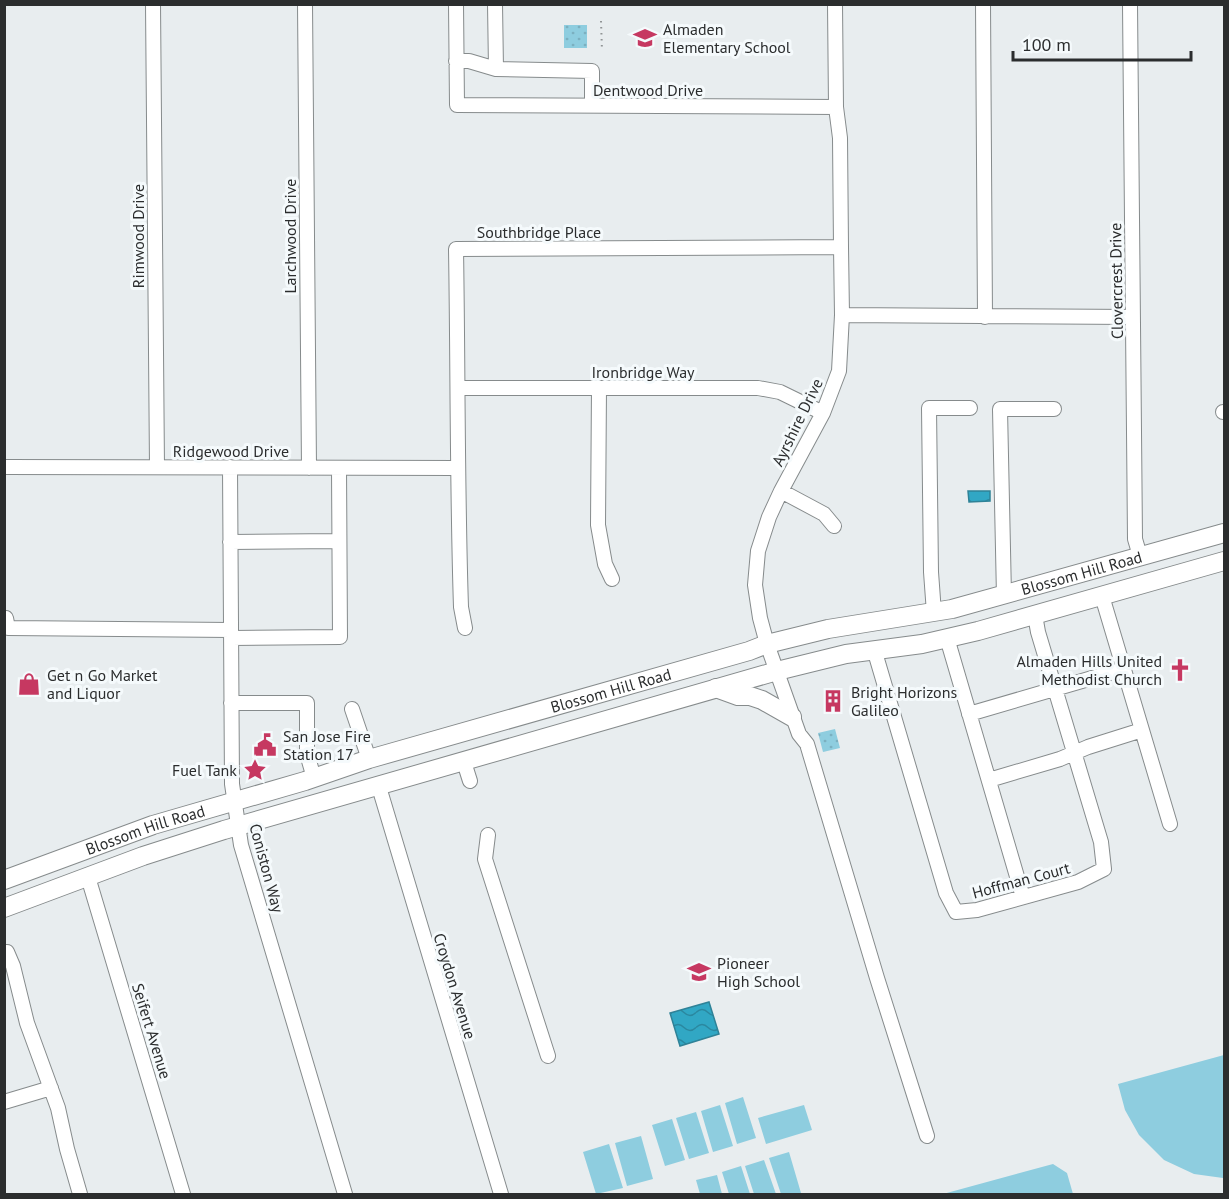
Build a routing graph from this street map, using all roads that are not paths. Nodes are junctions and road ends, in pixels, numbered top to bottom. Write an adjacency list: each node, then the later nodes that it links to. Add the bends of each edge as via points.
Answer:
1 (153, 4): 22 (street, Rimwood Drive)
2 (305, 4): 24 (street, Larchwood Drive)
3 (456, 4): 8 (street, Dentwood Drive)
4 (495, 4): 9 (street)
5 (835, 4): 11 (street)
6 (983, 4): 14 (street)
7 (1130, 4): 15 (street, Clovercrest Drive)
8 (456, 61): 9 (street); 10 (street, Dentwood Drive, via 457,105)
9 (496, 69): 10 (street, via 592,71)
10 (592, 106): 11 (street, Dentwood Drive)
11 (836, 107): 12 (street, Ayrshire Drive)
12 (841, 247): 13 (street, Ayrshire Drive); 16 (street, Southbridge Place, via 456,249)
13 (842, 315): 14 (street); 20 (street, Ayrshire Drive, via 839,371)
14 (985, 317): 15 (street)
15 (1133, 317): 32 (street, Clovercrest Drive, via 1135,539)
16 (459, 388): 17 (street, Ironbridge Way); 26 (street, Southbridge Place)
17 (599, 388): 20 (street, Ironbridge Way, via 758,388 780,392); 34 (street, via 598,525 605,564)
18 (970, 408): 38 (street, via 929,408)
19 (1054, 409): 36 (street, via 1000,409)
20 (823, 413): 27 (street, Ayrshire Drive)
21 (4, 467): 22 (street, Ridgewood Drive)
22 (157, 467): 23 (street, Ridgewood Drive)
23 (230, 467): 24 (street, Ridgewood Drive); 31 (street, Coniston Way)
24 (309, 468): 25 (street, Ridgewood Drive)
25 (339, 468): 26 (street, Ridgewood Drive); 30 (street)
26 (457, 468): 41 (street, Southbridge Place)
27 (780, 491): 28 (street, via 824,514); 44 (street, Ayrshire Drive, via 758,551 755,585)
28 (834, 526)
29 (1224, 533): 32 (main road, Blossom Hill Road)
30 (339, 541): 31 (street); 42 (street, via 340,637)
31 (230, 542): 42 (street, Coniston Way)
32 (1140, 556): 35 (main road, Blossom Hill Road)
33 (1224, 561): 37 (main road, Blossom Hill Road)
34 (612, 579)
35 (1054, 581): 36 (main road, Blossom Hill Road); 39 (main road, via 1051,593 1038,605)
36 (1004, 596): 38 (main road, Blossom Hill Road)
37 (1102, 596): 39 (main road, Blossom Hill Road); 46 (street)
38 (934, 613): 44 (main road, Blossom Hill Road, via 858,623)
39 (1035, 615): 43 (main road, Blossom Hill Road); 49 (street, Hoffman Court)
40 (6, 618): 42 (street, via 8,628)
41 (465, 627)
42 (231, 634): 50 (street, Coniston Way)
43 (947, 638): 45 (main road, Blossom Hill Road); 52 (street)
44 (767, 644): 47 (street, Ayrshire Drive); 56 (main road, Blossom Hill Road)
45 (874, 649): 47 (main road, Blossom Hill Road); 68 (street, Hoffman Court, via 946,893 956,912)
46 (1124, 669): 49 (street); 54 (street)
47 (777, 671): 48 (main road, Blossom Hill Road); 53 (street, Ayrshire Drive)
48 (716, 688): 53 (main road, via 762,700); 57 (main road, Blossom Hill Road)
49 (1056, 689): 52 (street); 55 (street, Hoffman Court)
50 (231, 703): 58 (street, via 307,703 308,754); 62 (street, Coniston Way)
51 (352, 709): 56 (street)
52 (969, 714): 59 (street)
53 (792, 717): 74 (street, Ayrshire Drive, via 807,744)
54 (1142, 730): 55 (street); 63 (street)
55 (1074, 753): 59 (street); 68 (street, Hoffman Court, via 1101,842 1104,869 1078,882)
56 (369, 759): 58 (main road, Blossom Hill Road)
57 (464, 762): 60 (street); 61 (main road, Blossom Hill Road)
58 (314, 778): 62 (main road, Blossom Hill Road)
59 (988, 780): 68 (street)
60 (470, 781)
61 (379, 787): 64 (main road, Blossom Hill Road); 78 (street, Croydon Avenue)
62 (235, 801): 64 (street, Coniston Way); 67 (main road, Blossom Hill Road, via 153,825)
63 (1170, 824)
64 (238, 826): 66 (main road, Blossom Hill Road); 77 (street, Coniston Way)
65 (488, 835): 71 (street, via 485,859)
66 (88, 877): 69 (main road, Blossom Hill Road); 76 (street, Seifert Avenue)
67 (4, 880)
68 (1023, 897)
69 (4, 908)
70 (4, 952): 72 (street, via 14,966 27,1023)
71 (548, 1056)
72 (51, 1088): 73 (street); 75 (street)
73 (4, 1102)
74 (927, 1136)
75 (80, 1194)
76 (183, 1194)
77 (345, 1194)
78 (501, 1194)

